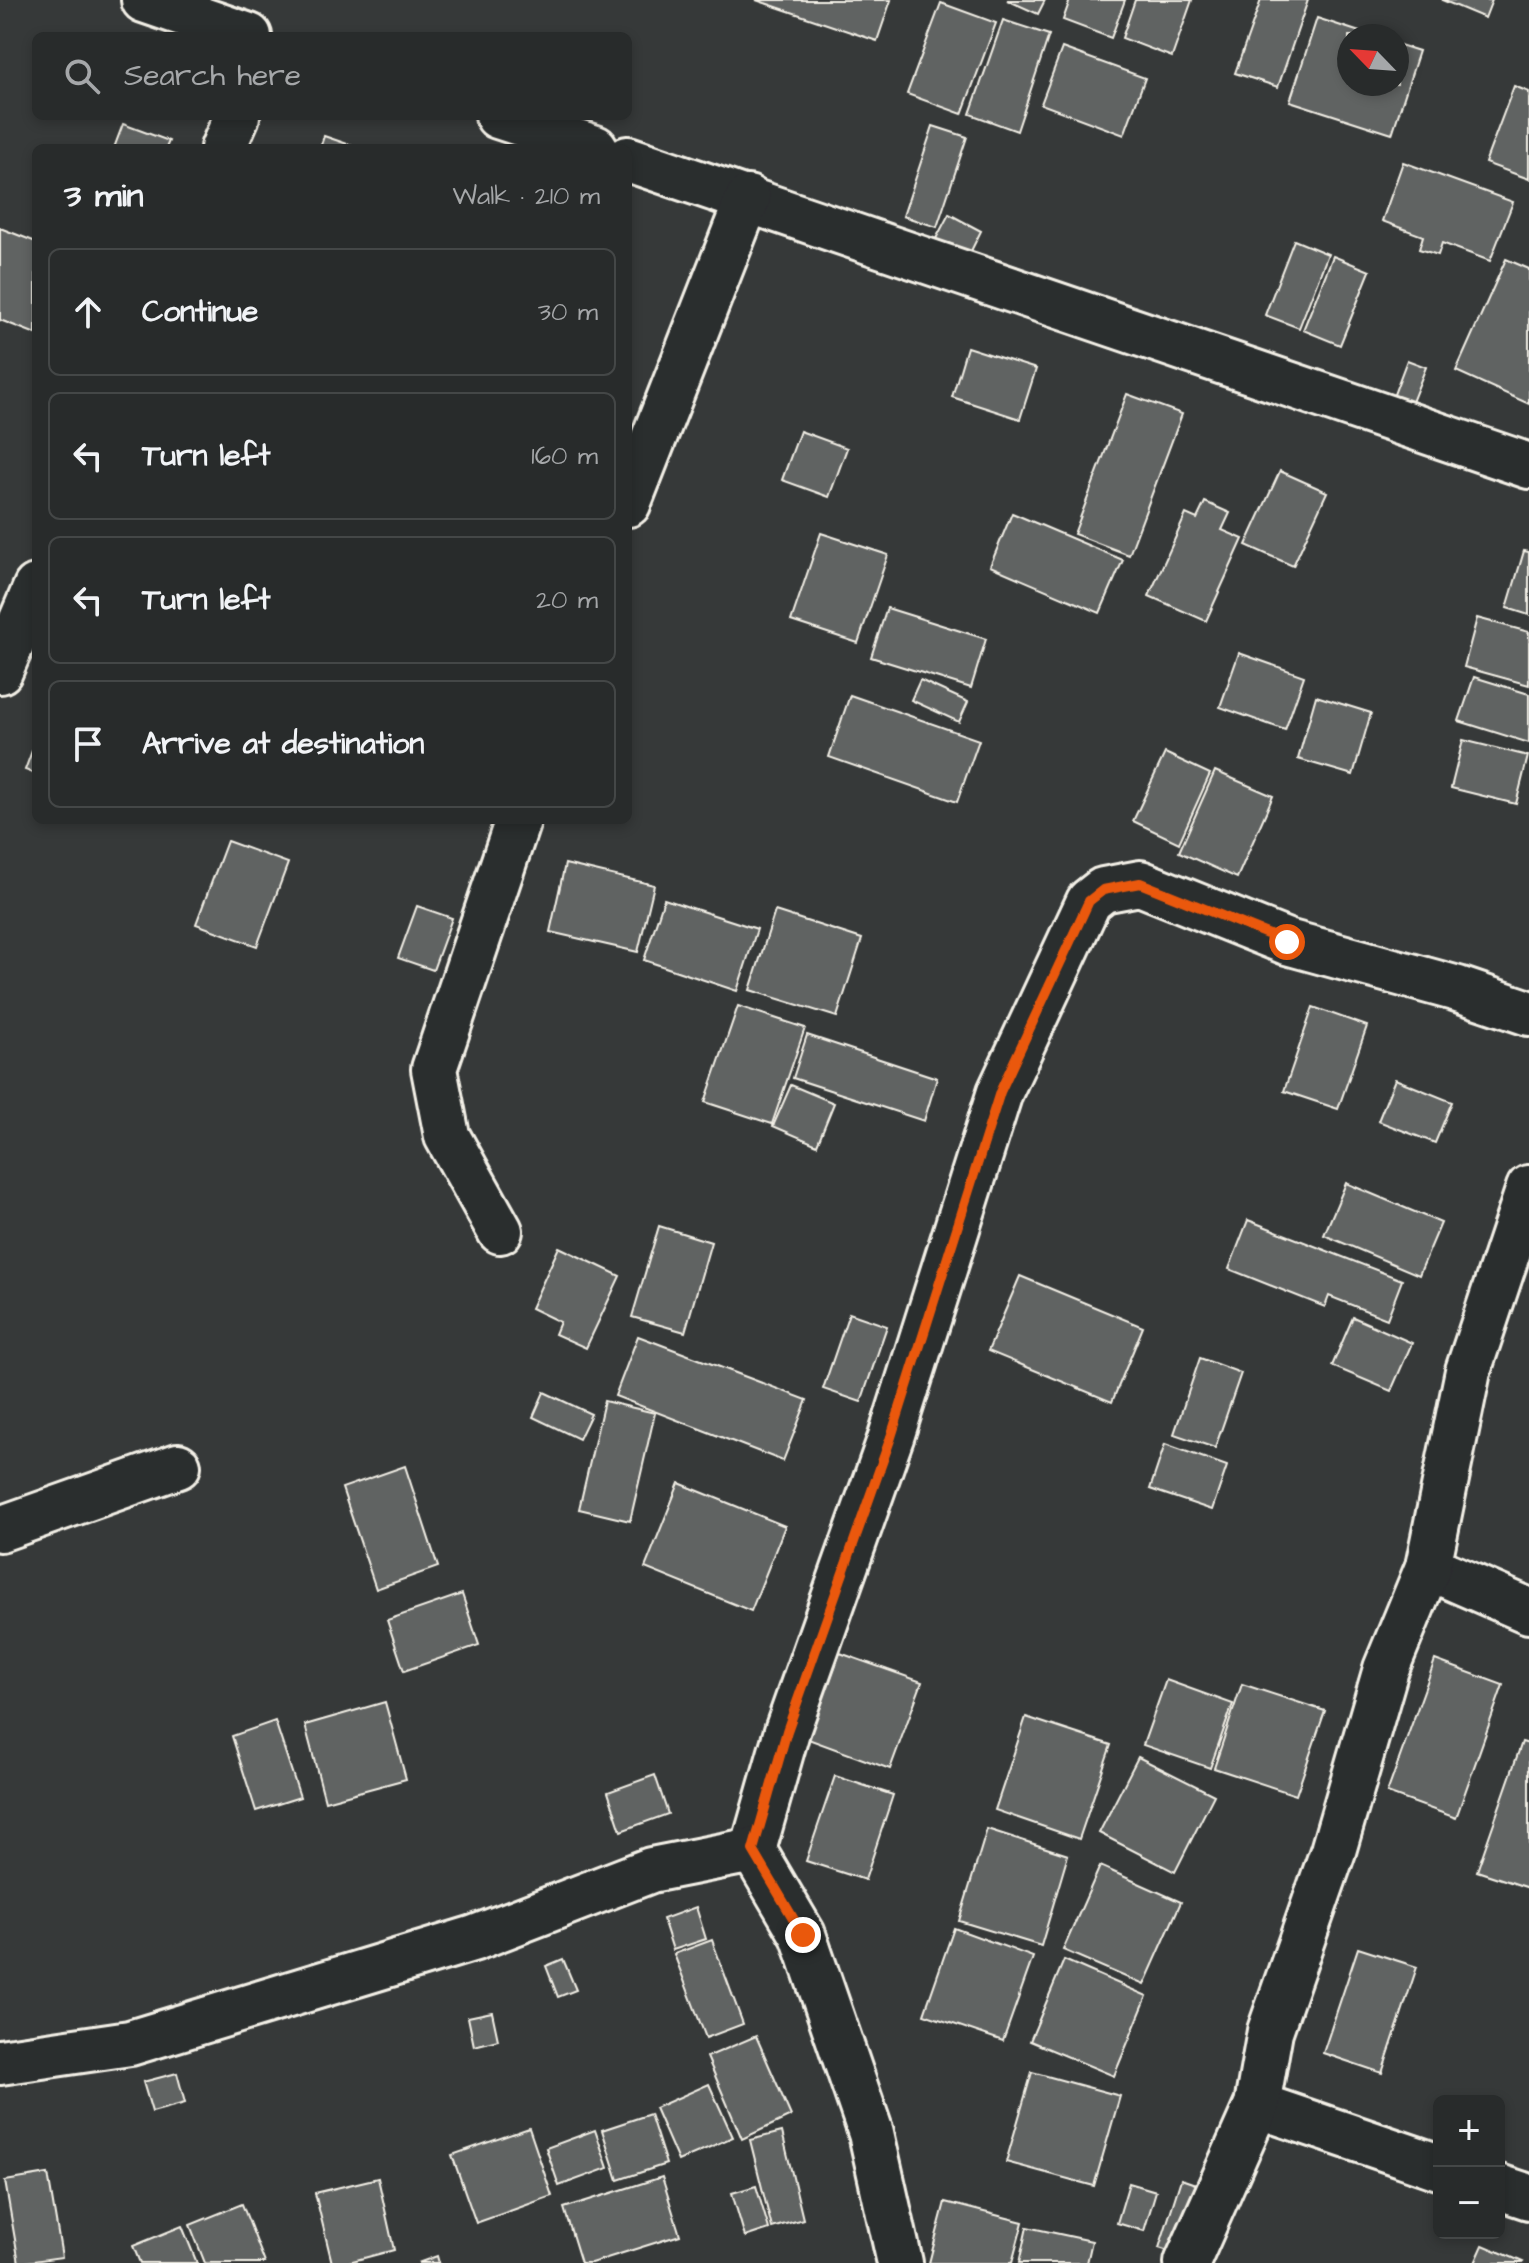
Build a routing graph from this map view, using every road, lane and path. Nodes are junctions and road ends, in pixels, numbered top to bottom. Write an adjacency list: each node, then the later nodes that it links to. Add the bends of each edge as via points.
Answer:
1 (144, 0): 2 (street)
2 (237, 32)
3 (235, 120): 5 (street)
4 (510, 120): 6 (street)
5 (225, 144)
6 (583, 144)
7 (632, 160): 8 (street)
8 (748, 198): 9 (street); 10 (street)
9 (1529, 466)
10 (632, 494)
11 (32, 596): 12 (street)
12 (0, 671)
13 (517, 824): 16 (street, via 434,1069 447,1136)
14 (1529, 1013): 21 (street, via 1287,942 1140,883 1103,890 1089,901 1000,1092 891,1437 787,1731)
15 (1529, 1188): 19 (street, via 1468,1371)
16 (500, 1231)
17 (178, 1466): 18 (street)
18 (0, 1529)
19 (1428, 1567): 20 (street); 23 (street, via 1386,1669 1333,1851 1270,2031)
20 (1529, 1611)
21 (753, 1850): 22 (street, via 651,1870 475,1938 130,2043); 27 (street, via 803,1935 871,2133)
22 (0, 2062)
23 (1257, 2105): 24 (street); 28 (street)
24 (1433, 2165)
25 (1505, 2189): 26 (street)
26 (1529, 2197)
27 (900, 2263)
28 (1187, 2263)

